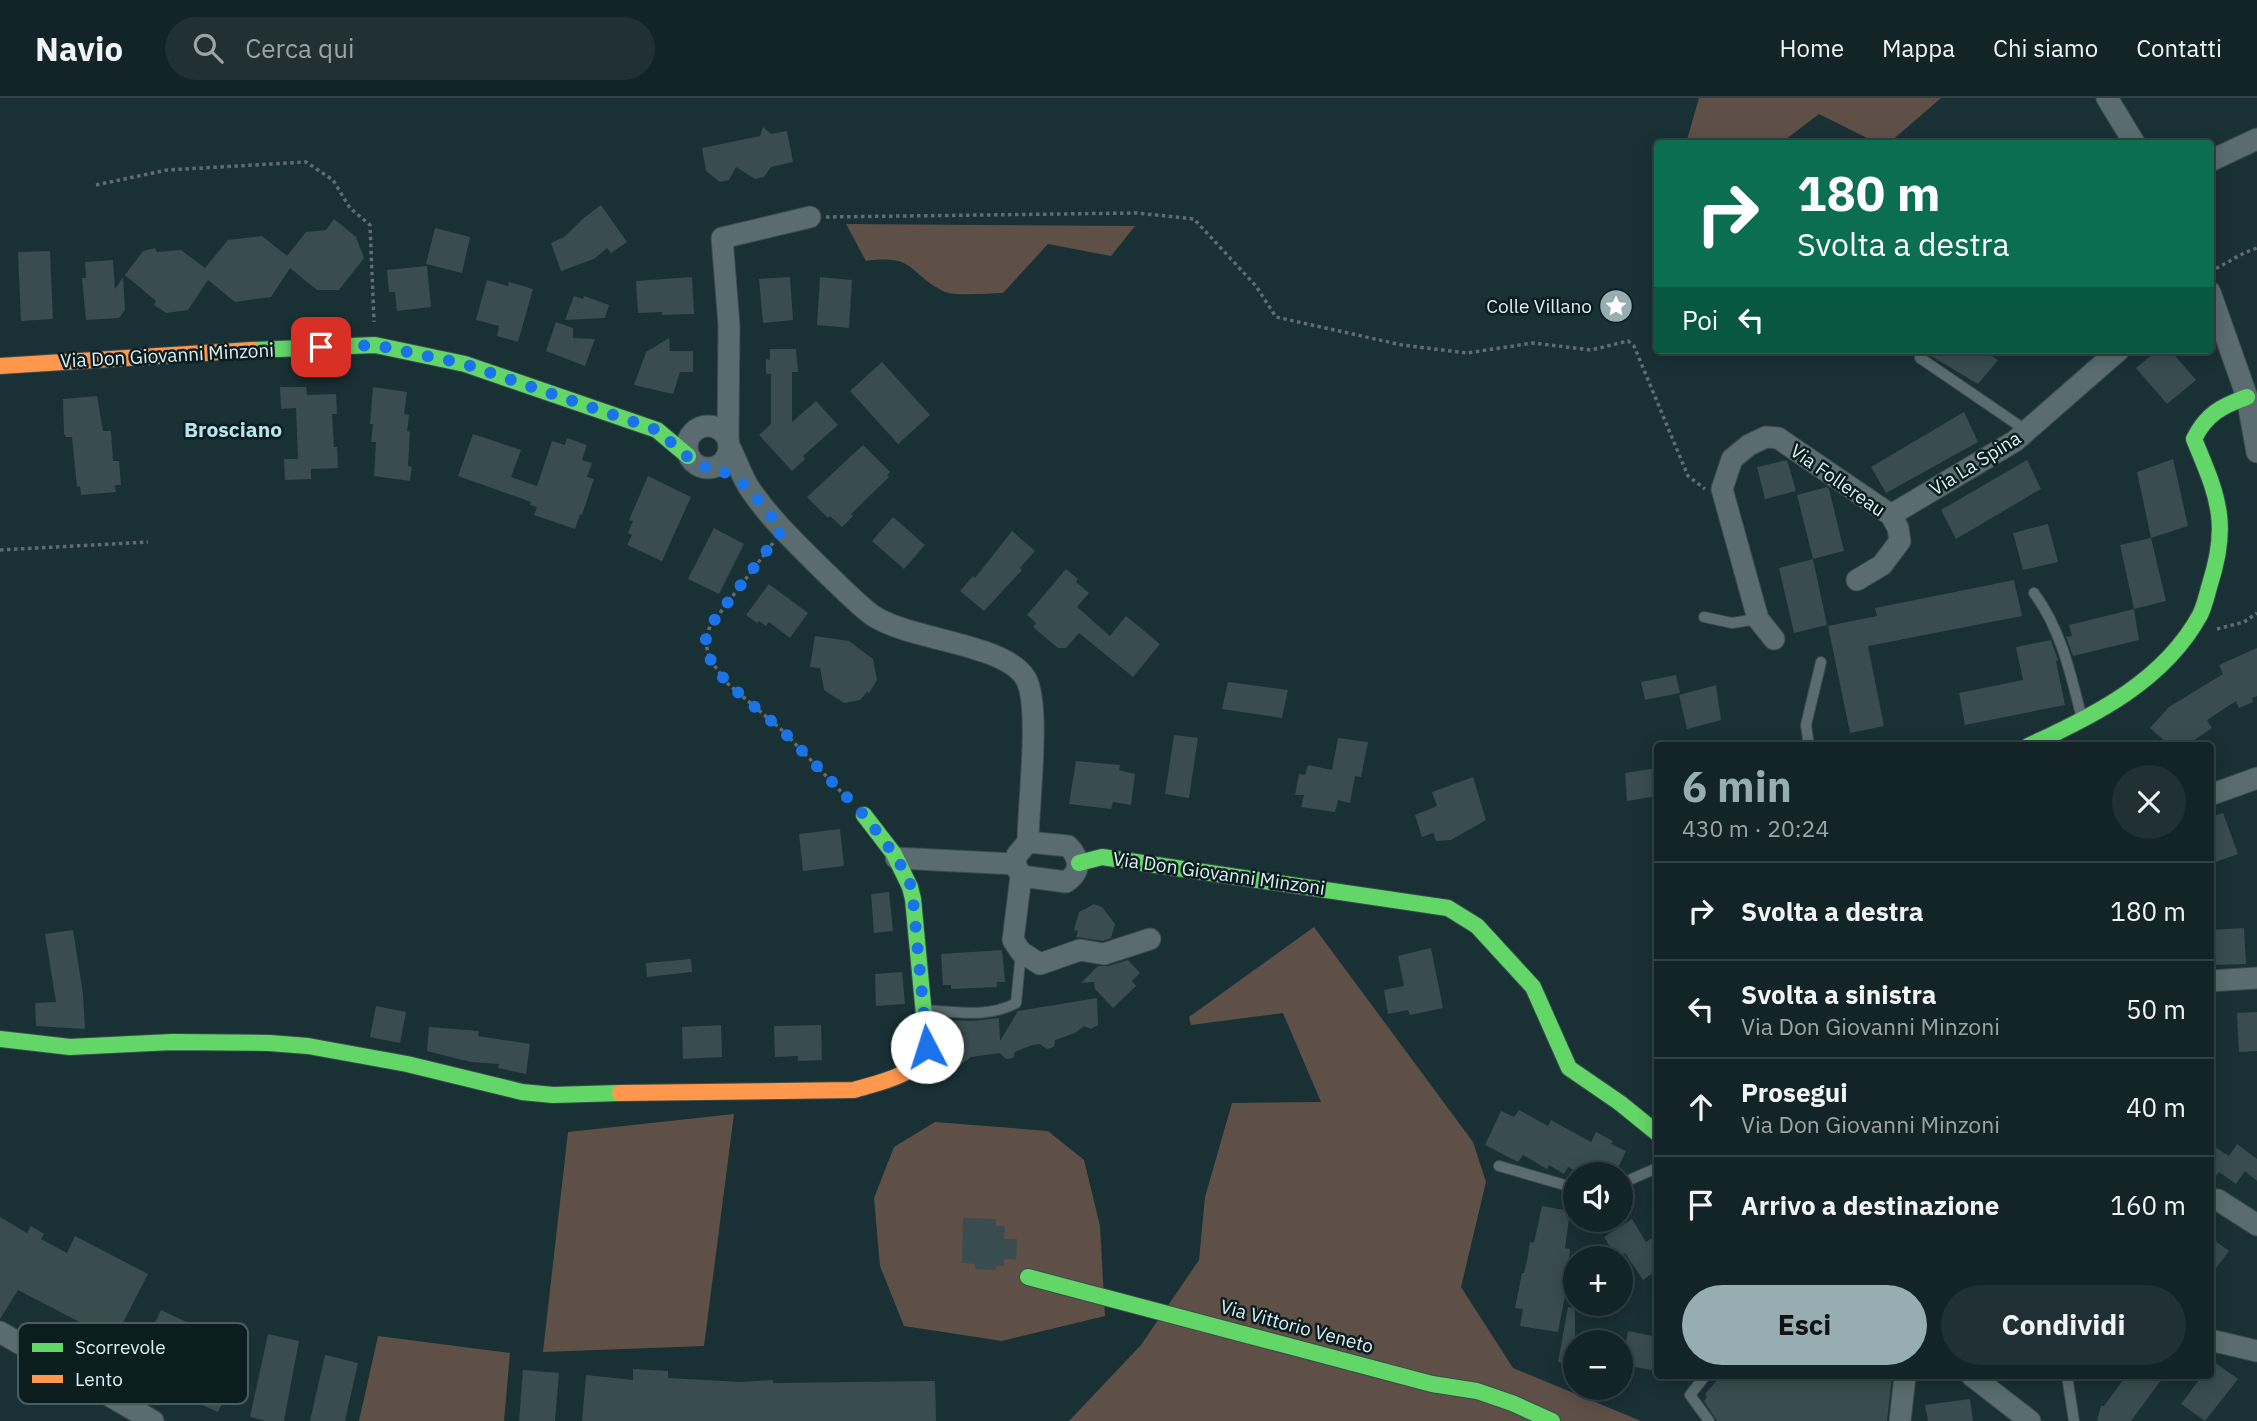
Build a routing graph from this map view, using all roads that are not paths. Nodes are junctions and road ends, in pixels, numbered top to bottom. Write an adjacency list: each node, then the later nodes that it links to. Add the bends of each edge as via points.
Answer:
1 (2107, 98): 3 (street)
2 (2257, 139): 4 (street)
3 (2133, 140)
4 (2214, 159)
5 (810, 216): 11 (street, via 722,239 729,325)
6 (2214, 303): 10 (street)
7 (2112, 354): 14 (street, Via La Spina)
8 (1920, 358): 14 (lane)
9 (0, 366): 13 (street, Via Don Giovanni Minzoni, via 375,345 465,364)
10 (2247, 397): 16 (street); 27 (street, via 2202,419 2194,439 2219,515 2217,563 2202,612 2178,649 2149,678)
11 (728, 403): 12 (street); 15 (street)
12 (701, 428): 13 (street, Via Don Giovanni Minzoni); 15 (street, via 719,429); 17 (street, via 687,442)
13 (657, 430): 17 (street, Via Don Giovanni Minzoni)
14 (2027, 431): 20 (street, Via La Spina)
15 (728, 443): 18 (street, via 726,458); 19 (street)
16 (2257, 452)
17 (688, 456): 18 (street, via 697,465)
18 (716, 467): 19 (street)
19 (748, 487): 33 (street, via 782,530 873,615 901,629 993,654 1020,671 1027,681 1033,714)
20 (1891, 515): 21 (street, Via Follereau, via 1900,541 1882,565); 24 (street, Via Follereau, via 1778,438 1766,437 1749,445 1732,459 1722,489)
21 (1857, 580)
22 (2034, 593): 27 (lane, via 2056,632)
23 (1704, 617): 24 (lane, via 1732,624)
24 (1758, 619): 25 (street)
25 (1774, 639)
26 (1821, 662): 29 (lane, via 1806,725)
27 (2082, 719): 28 (street)
28 (2056, 740)
29 (1808, 742)
30 (2257, 778): 31 (street)
31 (2214, 794)
32 (864, 815): 34 (street)
33 (1028, 842): 35 (street, via 1068,846); 36 (street, via 1017,855)
34 (896, 858): 36 (street); 41 (street, via 909,878 913,899)
35 (1079, 863): 36 (street, via 1066,882); 43 (street, Via Don Giovanni Minzoni, via 1102,857 1448,908 1478,926 1533,987 1569,1068)
36 (1018, 870): 38 (street, via 1013,940)
37 (1150, 939): 38 (street, via 1104,954 1080,950 1040,964)
38 (1021, 952): 41 (lane, via 1016,1003 969,1013)
39 (2257, 978): 40 (street)
40 (2214, 981)
41 (924, 1010): 42 (street, via 927,1047 920,1062 891,1079 854,1090 553,1095 308,1046 172,1042 70,1047)
42 (0, 1039)
43 (1654, 1130)
44 (1499, 1166): 47 (lane)
45 (1654, 1169): 46 (lane)
46 (1633, 1178)
47 (1563, 1185)
48 (2214, 1200): 49 (street)
49 (2257, 1225)
50 (1028, 1277): 61 (street, Via Vittorio Veneto, via 1432,1384 1477,1391)
51 (0, 1332): 53 (street)
52 (2214, 1341): 54 (street)
53 (18, 1342)
54 (2257, 1351)
55 (1703, 1379): 62 (lane, via 1690,1395)
56 (1905, 1379): 63 (street)
57 (1976, 1379): 64 (street)
58 (2067, 1379): 65 (lane)
59 (124, 1404): 60 (street)
60 (153, 1421)
61 (1552, 1421)
62 (1709, 1421)
63 (1900, 1421)
64 (2030, 1421)
65 (2074, 1421)

